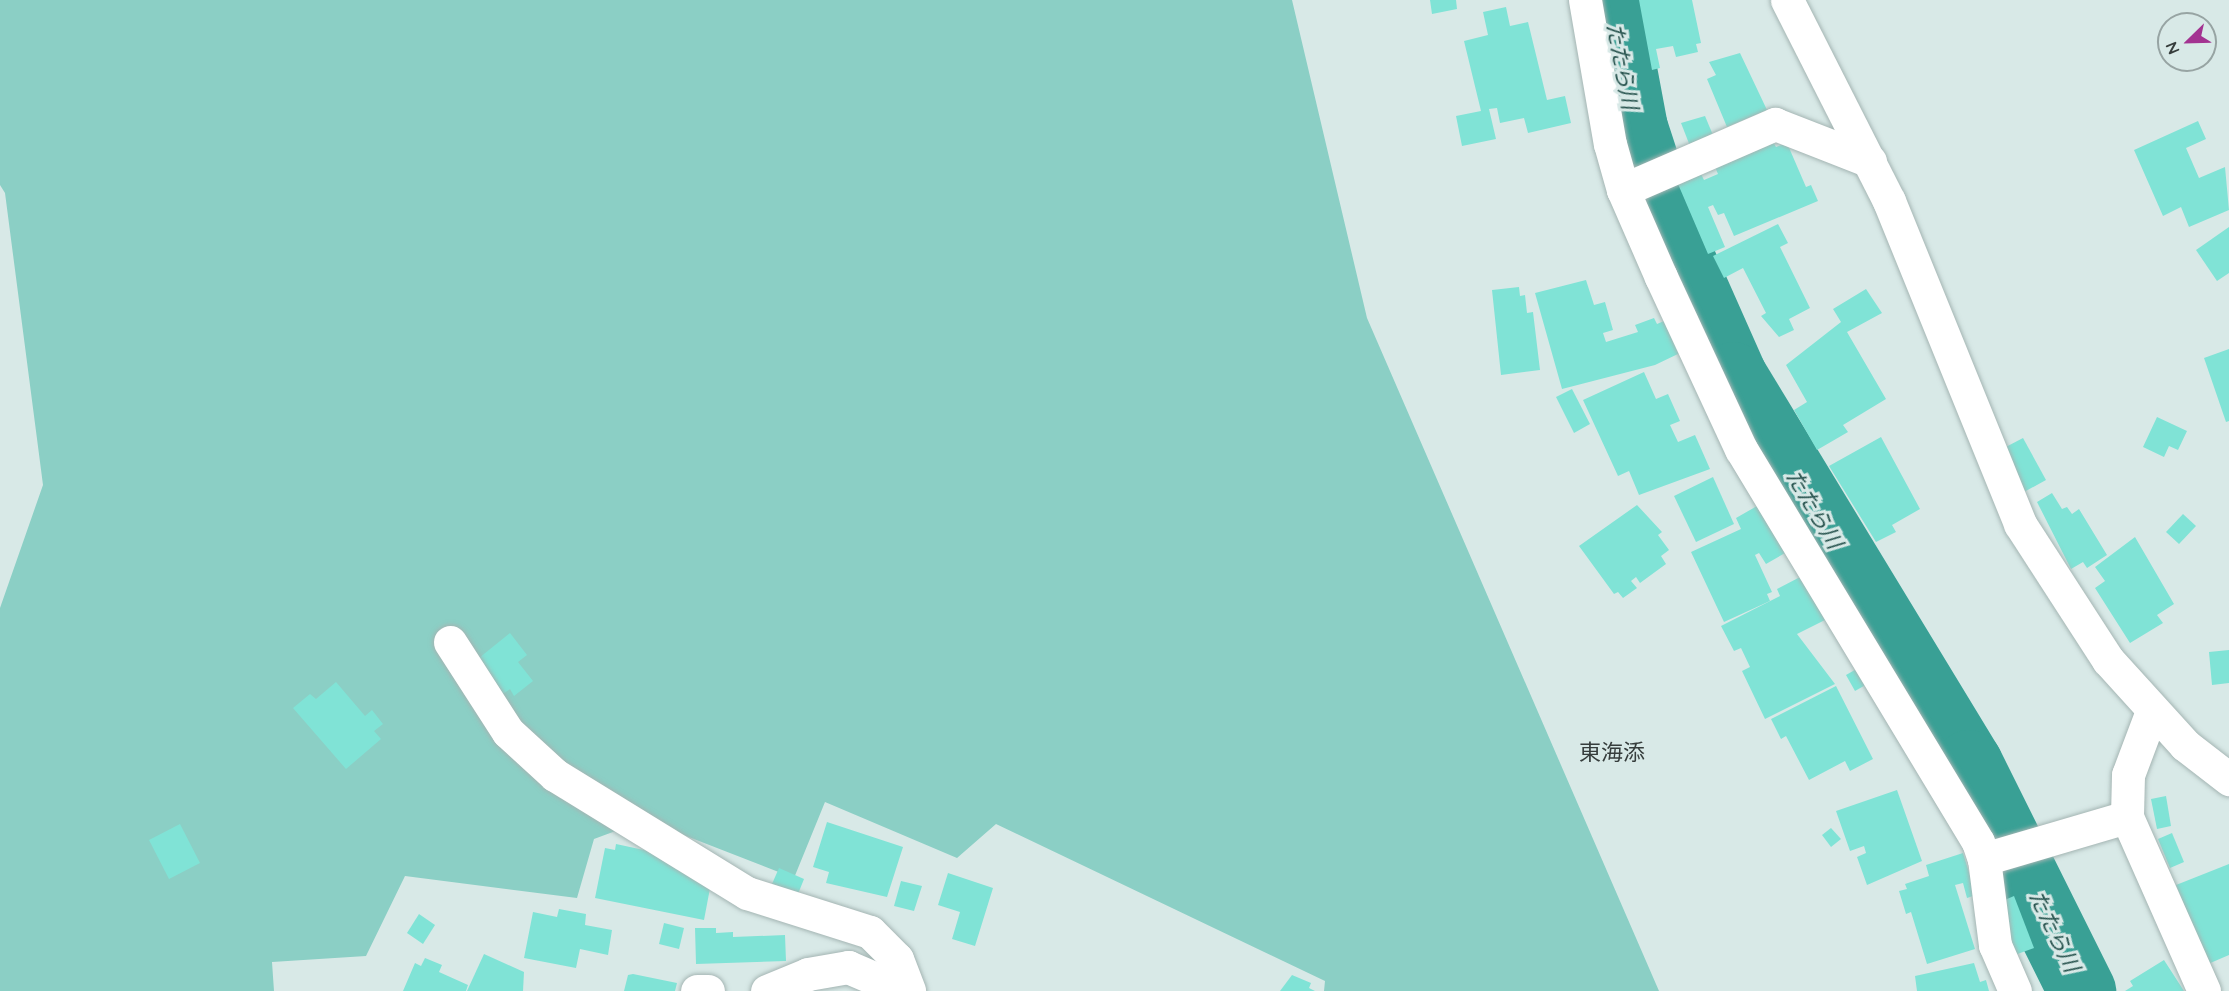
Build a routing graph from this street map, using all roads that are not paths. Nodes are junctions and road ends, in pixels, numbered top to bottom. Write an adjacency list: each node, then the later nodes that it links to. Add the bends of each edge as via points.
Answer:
1 (1585, 0): 4 (street, via 1598,96)
2 (1787, 0): 3 (street)
3 (1870, 161): 4 (street, via 1775,124); 6 (street, via 2020,524 2108,660)
4 (1628, 188): 9 (street, via 1741,449)
5 (450, 642): 14 (street, via 508,732 555,775 747,893 870,932 897,959)
6 (2152, 711): 7 (street, via 2185,745); 8 (street, via 2127,774)
7 (2229, 779)
8 (2127, 817): 9 (street); 16 (street)
9 (1988, 858): 15 (street, via 1995,945)
10 (696, 991): 11 (street)
11 (708, 991)
12 (767, 991): 13 (street, via 808,974 848,967)
13 (904, 991)
14 (909, 991)
15 (2015, 991)
16 (2204, 991)

